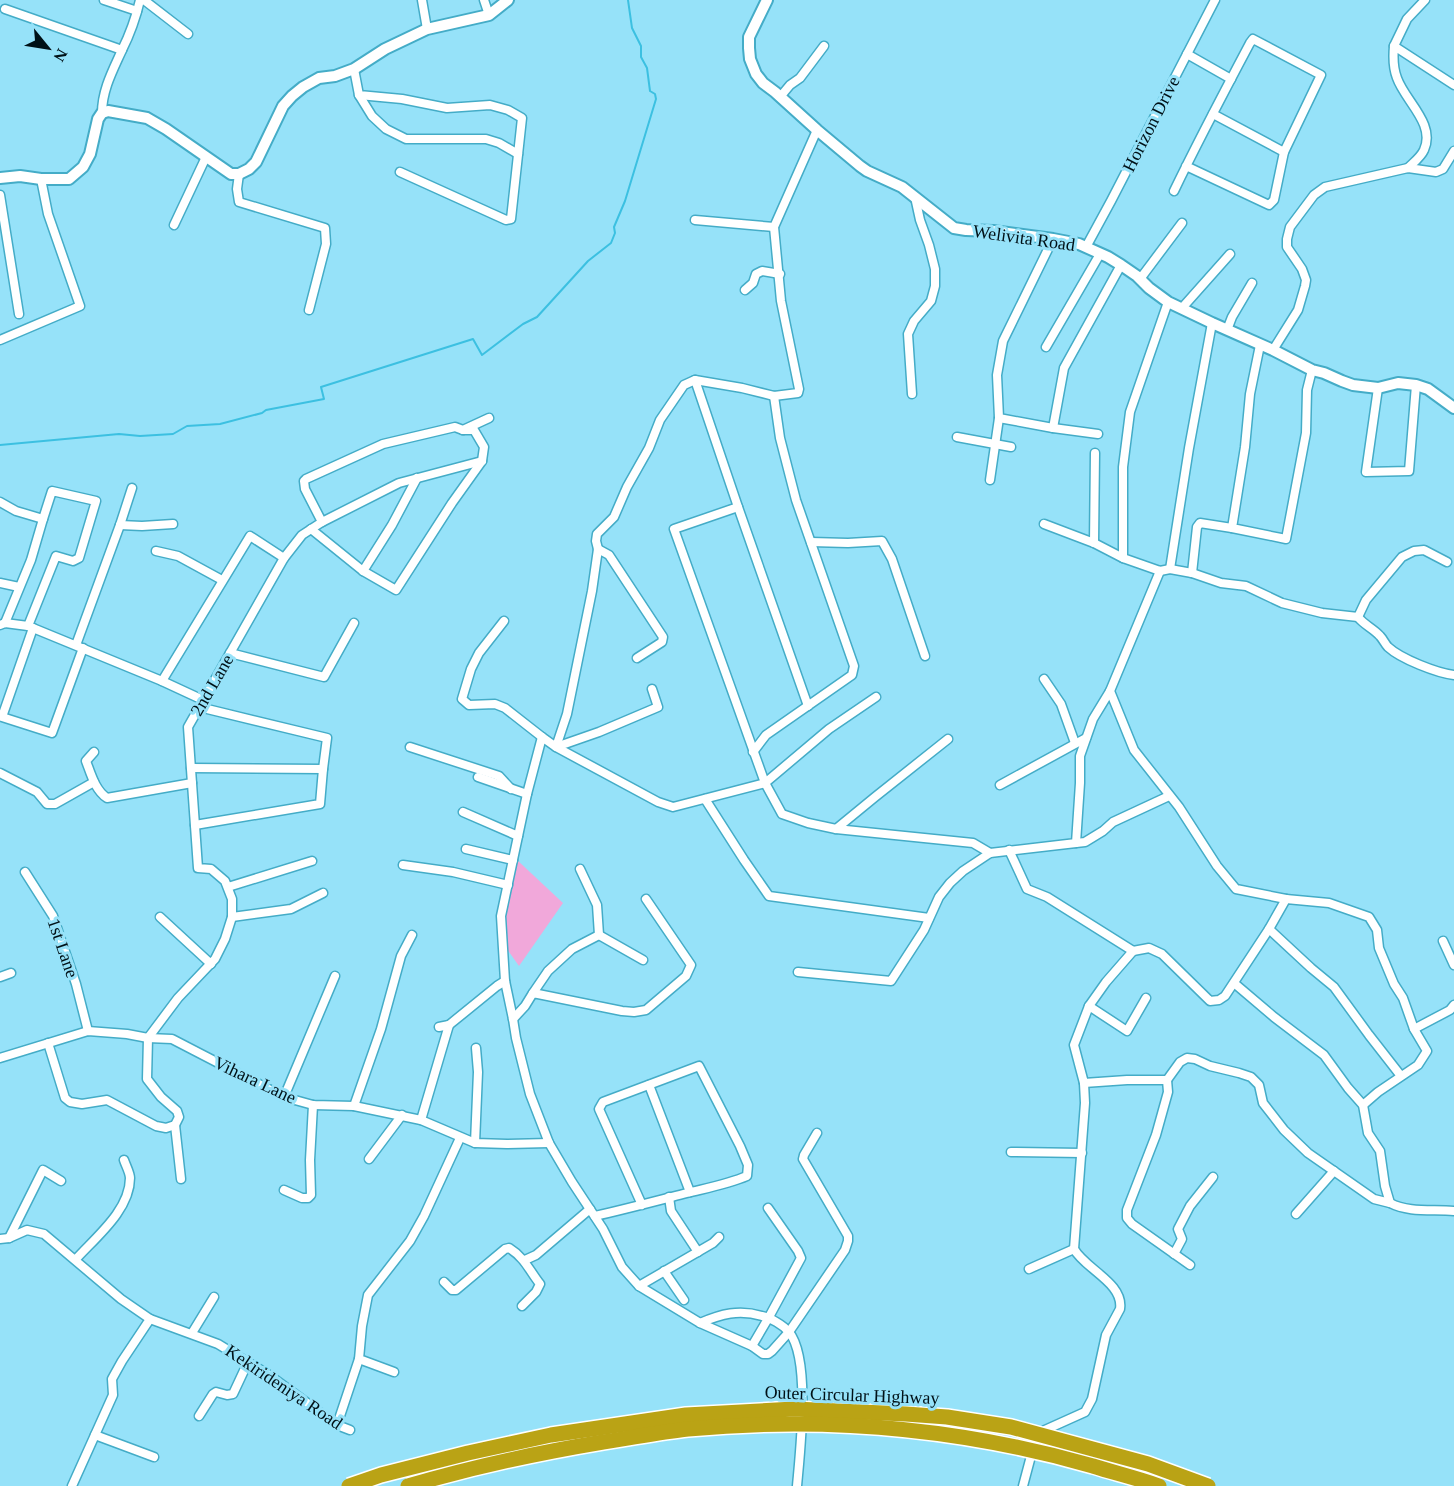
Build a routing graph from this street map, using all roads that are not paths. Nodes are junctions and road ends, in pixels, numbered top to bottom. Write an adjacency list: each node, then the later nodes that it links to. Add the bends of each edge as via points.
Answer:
1 (104, 0): 11 (street)
2 (140, 0): 11 (street)
3 (144, 0): 14 (street)
4 (422, 0): 13 (street)
5 (484, 0): 12 (street)
6 (508, 0): 12 (street)
7 (767, 0): 23 (street, Welivita Road, via 749,37 750,59 763,83)
8 (1215, 0): 18 (street, Horizon Drive)
9 (1425, 0): 16 (street, via 1407,19)
10 (5, 9): 17 (street)
11 (137, 11): 17 (street)
12 (489, 15): 13 (street)
13 (427, 29): 19 (street, via 385,48)
14 (188, 34)
15 (824, 46): 23 (street)
16 (1394, 46): 21 (street); 32 (street, via 1397,79 1424,124 1426,139 1423,152)
17 (122, 50): 24 (street, via 104,95)
18 (1187, 54): 20 (street); 45 (street, Horizon Drive)
19 (354, 69): 22 (street); 34 (street, via 319,78 292,96 256,162)
20 (1231, 79): 25 (street); 28 (street, via 1253,39 1321,75)
21 (1454, 85)
22 (359, 95): 29 (street, via 372,116 406,139 486,139); 29 (street, via 447,108 490,105 508,110 522,118)
23 (780, 97): 26 (street, Welivita Road)
24 (102, 113): 30 (street, via 147,118); 36 (street, via 83,167 69,179)
25 (1213, 114): 28 (street); 31 (street)
26 (817, 130): 39 (street, Welivita Road, via 867,171); 43 (street)
27 (1454, 151): 32 (street, via 1443,169 1436,172)
28 (1284, 152): 31 (street, via 1274,200 1269,205)
29 (518, 154): 33 (street, via 511,219 506,220)
30 (206, 157): 34 (street, via 231,174); 42 (street)
31 (1186, 166): 37 (street)
32 (1408, 168): 62 (street, via 1324,187 1290,227 1287,247 1306,280 1298,310)
33 (400, 172)
34 (239, 174): 55 (street, via 240,202 325,228 326,244)
35 (0, 178): 36 (street)
36 (41, 179): 59 (street, via 48,213 80,306)
37 (1174, 191)
38 (0, 195): 56 (street)
39 (915, 197): 44 (street, Welivita Road, via 959,229); 67 (street, via 930,245 935,285 931,302 908,334)
40 (695, 220): 43 (street)
41 (1182, 223): 50 (street)
42 (174, 225)
43 (774, 227): 49 (street)
44 (1053, 239): 45 (street, Welivita Road); 71 (street, via 1003,341 997,375)
45 (1086, 247): 46 (street, Welivita Road)
46 (1100, 254): 48 (street, Welivita Road); 61 (street)
47 (1230, 254): 54 (street)
48 (1121, 264): 50 (street, Welivita Road); 72 (street, via 1064,368)
49 (780, 274): 52 (street, via 762,271); 68 (street, via 781,301 799,389 798,393)
50 (1140, 279): 53 (street, Welivita Road)
51 (1252, 283): 58 (street)
52 (745, 290)
53 (1168, 302): 54 (street, Welivita Road); 97 (street, via 1130,412 1122,467)
54 (1182, 308): 57 (street, Welivita Road)
55 (309, 310)
56 (19, 314)
57 (1212, 323): 58 (street, Welivita Road); 99 (street)
58 (1227, 330): 60 (street, Welivita Road)
59 (0, 340)
60 (1260, 345): 62 (street, Welivita Road); 90 (street)
61 (1046, 347)
62 (1273, 350): 63 (street, Welivita Road)
63 (1312, 370): 66 (street, Welivita Road); 90 (street, via 1307,390 1306,433 1286,539)
64 (695, 380): 68 (street); 84 (street); 94 (street, via 684,385 660,420 614,518 597,534)
65 (1416, 385): 66 (street, Welivita Road, via 1398,383); 66 (street, via 1409,471 1366,472); 69 (street, Welivita Road, via 1437,394)
66 (1378, 388)
67 (912, 394)
68 (774, 396): 92 (street, via 780,438)
69 (1454, 408)
70 (489, 418): 73 (street)
71 (999, 418): 72 (street); 76 (street)
72 (1053, 428): 74 (street)
73 (463, 430): 79 (street, via 474,430 484,447); 86 (street, via 455,428 383,444 306,479 305,489)
74 (1098, 434)
75 (957, 437): 76 (street)
76 (994, 444): 77 (street); 81 (street)
77 (1011, 447)
78 (1095, 453): 93 (street)
79 (482, 461): 80 (street, 2nd Lane); 100 (street, via 396,590)
80 (417, 478): 86 (street, 2nd Lane, via 399,483); 100 (street)
81 (990, 480)
82 (132, 488): 89 (street)
83 (0, 502): 85 (street)
84 (738, 507): 122 (street); 130 (street, via 674,529)
85 (43, 519): 105 (street); 110 (street, via 52,491 96,501 79,558 73,561 56,556)
86 (322, 522): 91 (street, 2nd Lane)
87 (173, 524): 89 (street)
88 (1044, 524): 93 (street)
89 (120, 525): 111 (street)
90 (1232, 528): 102 (street, via 1200,523)
91 (311, 529): 96 (street, 2nd Lane); 100 (street)
92 (811, 542): 113 (street, via 882,541 892,559); 122 (street, via 854,666 852,675)
93 (1094, 543): 97 (street)
94 (598, 549): 114 (street, via 609,555 663,637 662,642); 128 (street, via 567,714)
95 (156, 550): 103 (street, via 178,556)
96 (284, 558): 103 (street, via 250,536); 112 (street, 2nd Lane)
97 (1122, 558): 101 (street)
98 (1447, 562): 106 (street, via 1424,550 1402,557 1366,600)
99 (1170, 568): 101 (street); 102 (street)
100 (363, 571)
101 (1160, 571): 119 (street)
102 (1192, 573): 106 (street, via 1246,586 1282,603)
103 (222, 580): 117 (street)
104 (0, 583): 105 (street)
105 (19, 587): 109 (street)
106 (1358, 617): 115 (street, via 1404,658)
107 (504, 621): 123 (street, via 479,653 462,699 469,705 495,704 505,708)
108 (354, 623): 112 (street, via 324,677)
109 (3, 624): 110 (street)
110 (31, 627): 111 (street); 111 (street, via 2,717 52,733)
111 (80, 647): 117 (street)
112 (231, 653): 121 (street, 2nd Lane)
113 (925, 656)
114 (637, 658)
115 (1454, 675)
116 (1044, 679): 126 (street, via 1061,704)
117 (162, 681): 121 (street)
118 (652, 689): 128 (street, via 658,707)
119 (1110, 691): 124 (street); 141 (street, via 1134,750)
120 (876, 697): 137 (street, via 829,729)
121 (201, 703): 131 (street, 2nd Lane, via 188,727); 132 (street, via 327,738)
122 (808, 706): 130 (street, via 766,735)
123 (542, 738): 128 (street); 140 (street)
124 (1086, 738): 126 (street); 147 (street, via 1080,756)
125 (948, 740): 145 (street)
126 (1075, 743): 138 (street)
127 (410, 747): 139 (street, via 499,776)
128 (556, 747): 142 (street, via 658,802 674,807)
129 (94, 752): 135 (street, via 86,761)
130 (753, 752): 137 (street)
131 (191, 768): 132 (street); 136 (street, 2nd Lane)
132 (323, 769): 144 (street, via 320,804)
133 (0, 773): 135 (street, via 37,792 47,804 55,804)
134 (478, 777): 139 (street)
135 (94, 782): 136 (street, via 107,798)
136 (192, 783): 144 (street, 2nd Lane)
137 (765, 783): 142 (street); 145 (street, via 782,814)
138 (1000, 785)
139 (511, 789): 140 (street)
140 (527, 794): 146 (street)
141 (1169, 796): 147 (street, via 1113,822 1085,842); 160 (street, via 1236,889)
142 (705, 799): 163 (street, via 769,896)
143 (463, 812): 146 (street)
144 (195, 825): 157 (street, 2nd Lane, via 198,868 211,869)
145 (836, 829): 150 (street, via 973,843)
146 (518, 836): 151 (street)
147 (1076, 843): 149 (street)
148 (466, 849): 151 (street)
149 (1009, 850): 150 (street); 168 (street, via 1028,889)
150 (990, 853): 163 (street, via 950,883)
151 (513, 860): 156 (street)
152 (312, 861): 157 (street)
153 (403, 865): 156 (street)
154 (580, 869): 166 (street, via 597,905)
155 (25, 872): 186 (street, 1st Lane, via 53,916)
156 (508, 885): 176 (street, via 501,916)
157 (228, 887): 162 (street)
158 (323, 893): 162 (street, via 291,909)
159 (646, 899): 178 (street, via 691,965 686,976 646,1010 634,1012)
160 (1286, 899): 164 (street); 185 (street, via 1329,903 1370,917)
161 (160, 917): 170 (street)
162 (232, 917): 170 (street)
163 (929, 918): 172 (street, via 891,981)
164 (1269, 929): 177 (street); 191 (street, via 1334,987)
165 (412, 935): 198 (street, via 401,956)
166 (599, 935): 169 (street); 178 (street, via 572,949 548,971)
167 (1443, 941): 171 (street)
168 (1132, 951): 177 (street, via 1149,948 1162,954 1210,1000 1225,996); 181 (street)
169 (643, 960)
170 (211, 964): 187 (street, via 178,998)
171 (1454, 965)
172 (798, 972)
173 (11, 973): 175 (street)
174 (335, 976): 195 (street)
175 (0, 977)
176 (505, 981): 182 (street); 183 (street)
177 (1234, 983): 197 (street, via 1324,1055)
178 (533, 993): 182 (street)
179 (1146, 998): 181 (street, via 1127,1031)
180 (1454, 1005): 185 (street)
181 (1089, 1006): 193 (street, via 1074,1045)
182 (513, 1019): 205 (street, via 530,1094)
183 (449, 1025): 184 (street); 200 (street)
184 (439, 1027)
185 (1414, 1029): 191 (street, via 1427,1051 1418,1065)
186 (87, 1031): 187 (street, Vihara Lane); 188 (street, Vihara Lane)
187 (148, 1038): 195 (street, Vihara Lane, via 172,1039); 201 (street, via 147,1079 177,1111)
188 (48, 1043): 190 (street, Vihara Lane); 201 (street, via 65,1098 70,1102 107,1100 156,1126)
189 (476, 1048): 204 (street)
190 (0, 1058)
191 (1401, 1076): 197 (street)
192 (1167, 1080): 193 (street); 210 (street, via 1187,1058 1251,1077 1259,1085 1263,1103 1284,1130); 227 (street, via 1168,1092 1156,1135 1127,1218)
193 (1084, 1083): 207 (street)
194 (649, 1085): 215 (street); 215 (street, via 699,1066 748,1165 747,1176); 218 (street, via 603,1102 599,1108)
195 (284, 1096): 196 (street, Vihara Lane)
196 (313, 1105): 198 (street, Vihara Lane); 214 (street, via 311,1195 302,1198)
197 (1363, 1105): 217 (street, via 1368,1133 1380,1151)
198 (354, 1106): 199 (street, Vihara Lane)
199 (402, 1115): 200 (street, Vihara Lane); 208 (street)
200 (421, 1120): 203 (street, Vihara Lane)
201 (175, 1125): 212 (street)
202 (817, 1133): 241 (street, via 803,1159 848,1241)
203 (460, 1138): 204 (street, Vihara Lane); 244 (street, via 410,1241 368,1295)
204 (475, 1143): 205 (street, Vihara Lane)
205 (549, 1143): 221 (street)
206 (1011, 1152): 207 (street)
207 (1082, 1152): 225 (street)
208 (369, 1159)
209 (124, 1160): 228 (street, via 130,1177 120,1212)
210 (1334, 1171): 217 (street, via 1374,1198); 222 (street)
211 (1213, 1177): 227 (street, via 1178,1229 1182,1239)
212 (181, 1179)
213 (61, 1181): 224 (street, via 43,1170)
214 (284, 1190)
215 (690, 1192): 216 (street)
216 (669, 1197): 218 (street); 226 (street, via 671,1211)
217 (1390, 1203): 220 (street)
218 (642, 1204): 221 (street)
219 (768, 1209): 238 (street, via 801,1258)
220 (1454, 1211)
221 (592, 1213): 229 (street); 234 (street, via 622,1268)
222 (1296, 1215)
223 (719, 1237): 226 (street)
224 (5, 1239): 228 (street, Kekirideniya Road, via 27,1230 44,1234)
225 (1074, 1250): 231 (street); 256 (street, via 1119,1296 1120,1309 1106,1335 1092,1399 1085,1412 1046,1430 1035,1441)
226 (698, 1252): 232 (street)
227 (1174, 1254): 230 (street)
228 (76, 1259): 239 (street, Kekirideniya Road)
229 (525, 1260): 233 (street, via 505,1249 456,1290); 237 (street, via 540,1284)
230 (1190, 1265)
231 (1029, 1269)
232 (664, 1271): 234 (street); 236 (street)
233 (444, 1282)
234 (639, 1286): 240 (street)
235 (214, 1298): 242 (street)
236 (684, 1300)
237 (522, 1306)
238 (769, 1317): 240 (street, via 733,1312); 241 (street); 243 (street)
239 (150, 1319): 242 (street, Kekirideniya Road); 250 (street, via 112,1378 113,1395)
240 (700, 1323): 243 (street)
241 (789, 1332): 243 (street, via 768,1354); 255 (street, via 796,1346 803,1387)
242 (192, 1333): 245 (street, Kekirideniya Road)
243 (752, 1346)
244 (359, 1359): 246 (street); 248 (street)
245 (248, 1362): 247 (street, via 233,1394 216,1392); 248 (street, Kekirideniya Road)
246 (394, 1372)
247 (199, 1416)
248 (337, 1425): 249 (street, Kekirideniya Road)
249 (350, 1430)
250 (95, 1436): 251 (street); 252 (street)
251 (154, 1456)
252 (72, 1486)
253 (349, 1486): 258 (highway, Outer Circular Highway, bridge, via 551,1435 686,1415 794,1409 906,1414 1011,1427 1148,1464)
254 (408, 1486): 257 (highway, Outer Circular Highway, bridge, via 550,1450 647,1435 687,1429 815,1424 926,1431 992,1441)
255 (797, 1486)
256 (1023, 1486)
257 (1159, 1486)
258 (1208, 1486)

